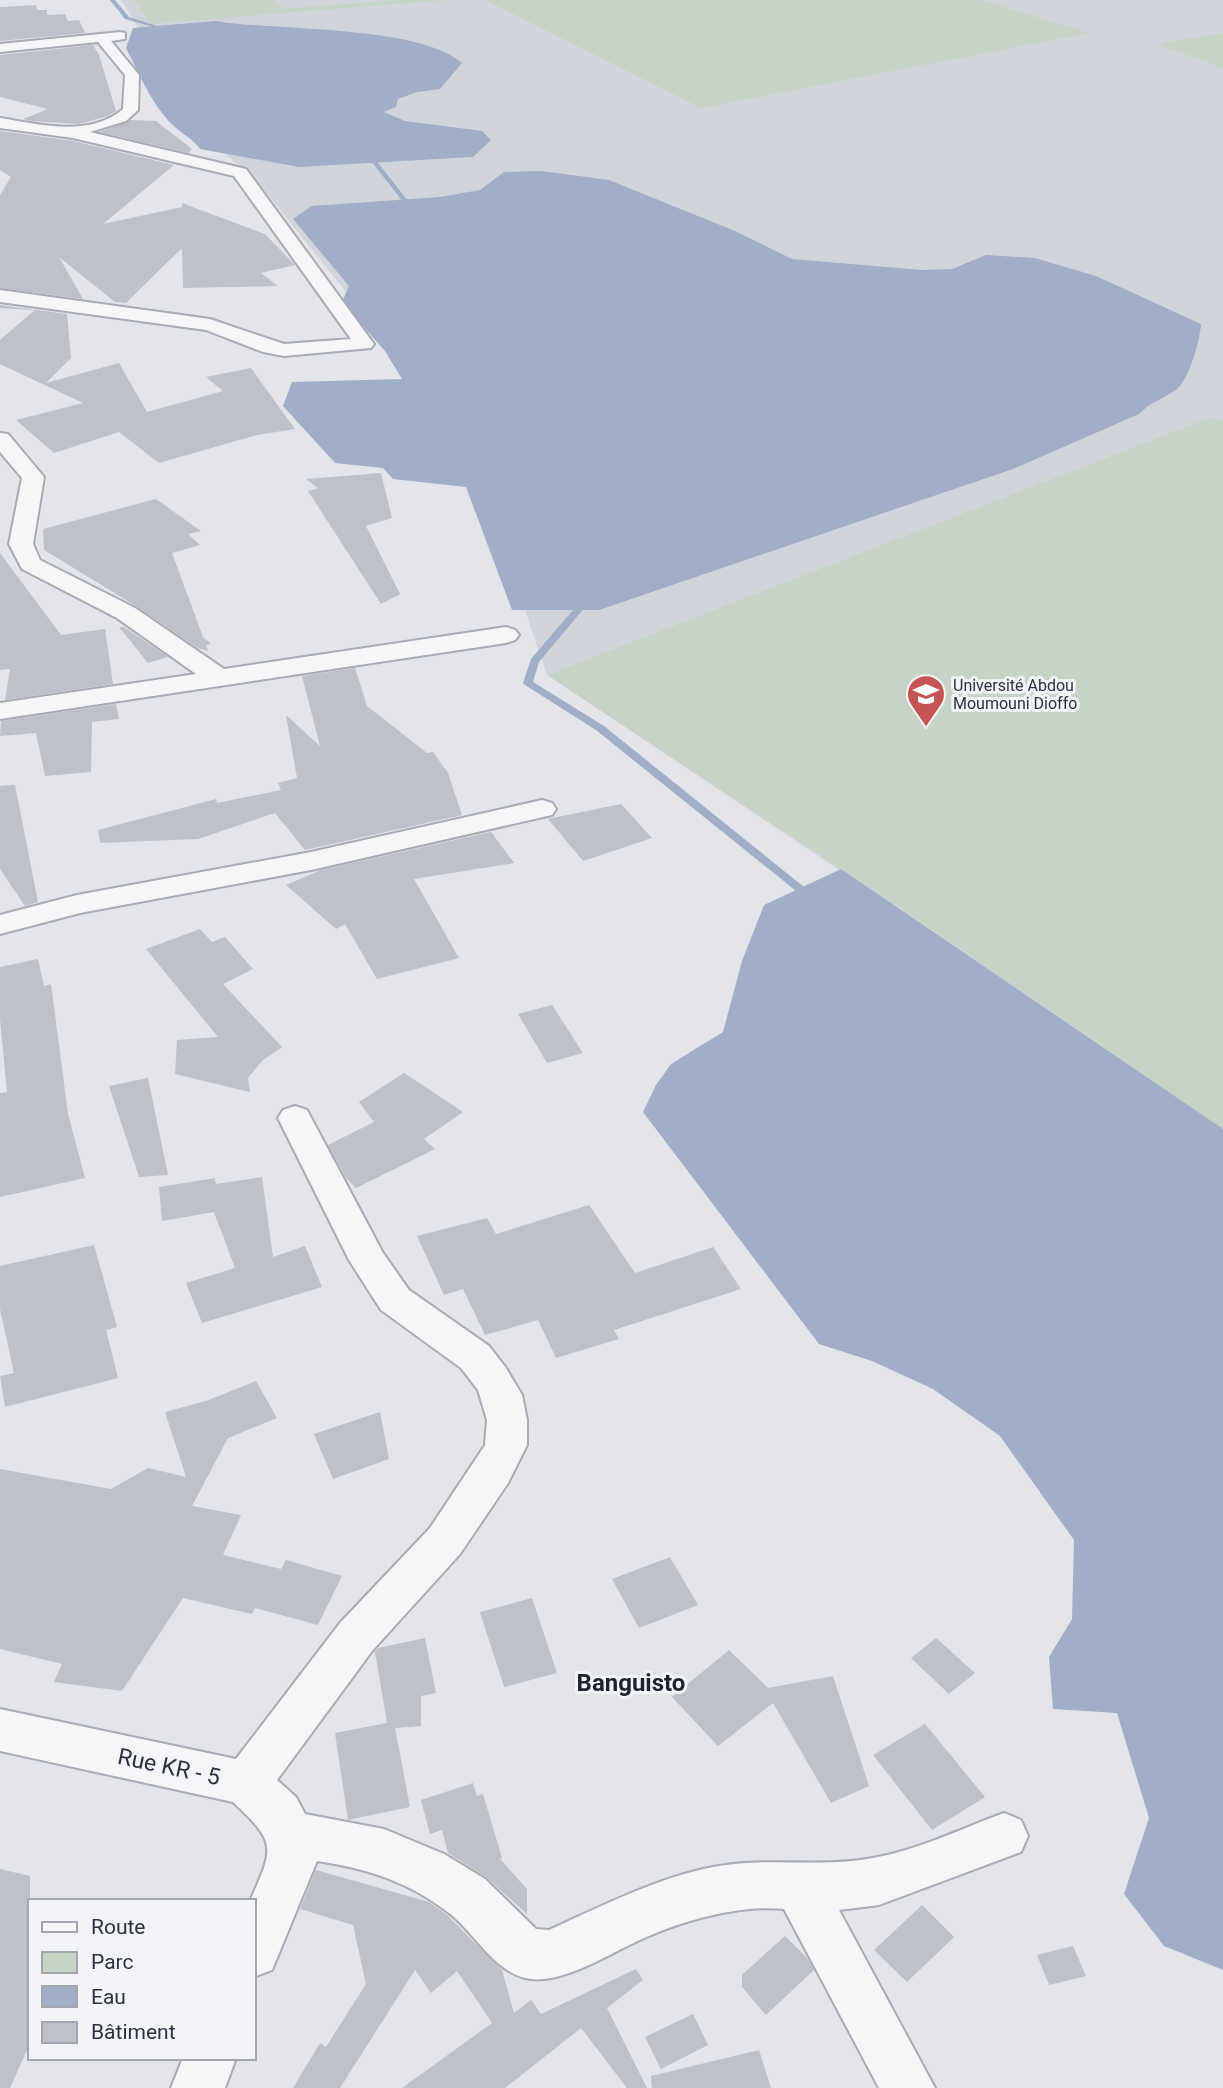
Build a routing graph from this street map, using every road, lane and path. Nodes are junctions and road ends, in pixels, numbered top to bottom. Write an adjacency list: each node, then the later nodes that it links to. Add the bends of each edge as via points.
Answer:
1 (120, 36): 2 (street)
2 (103, 39): 3 (street); 5 (street, via 132,75 130,110 121,118)
3 (0, 48)
4 (0, 123): 5 (street)
5 (73, 133): 6 (street, via 240,172 364,344 284,350 210,325)
6 (0, 296)
7 (0, 439): 9 (street, via 33,477 21,544 30,564 111,605)
8 (506, 635): 9 (street)
9 (221, 678): 10 (street)
10 (0, 711)
11 (542, 809): 12 (street, via 312,861 77,904)
12 (0, 925)
13 (295, 1118): 15 (street, via 368,1260 395,1300 475,1357 492,1379 502,1395 506,1444 445,1541 356,1637)
14 (0, 1730): 15 (street, Rue KR - 5)
15 (246, 1783): 17 (street, Rue KR - 5, via 279,1813)
16 (1003, 1836): 18 (street, via 879,1881 821,1888)
17 (291, 1848): 18 (street, via 335,1839 410,1860 468,1897 525,1953 537,1956 564,1951 611,1926 713,1891); 19 (street)
18 (798, 1885): 22 (street)
19 (256, 1946)
20 (209, 2060): 21 (street)
21 (198, 2088)
22 (908, 2088)

